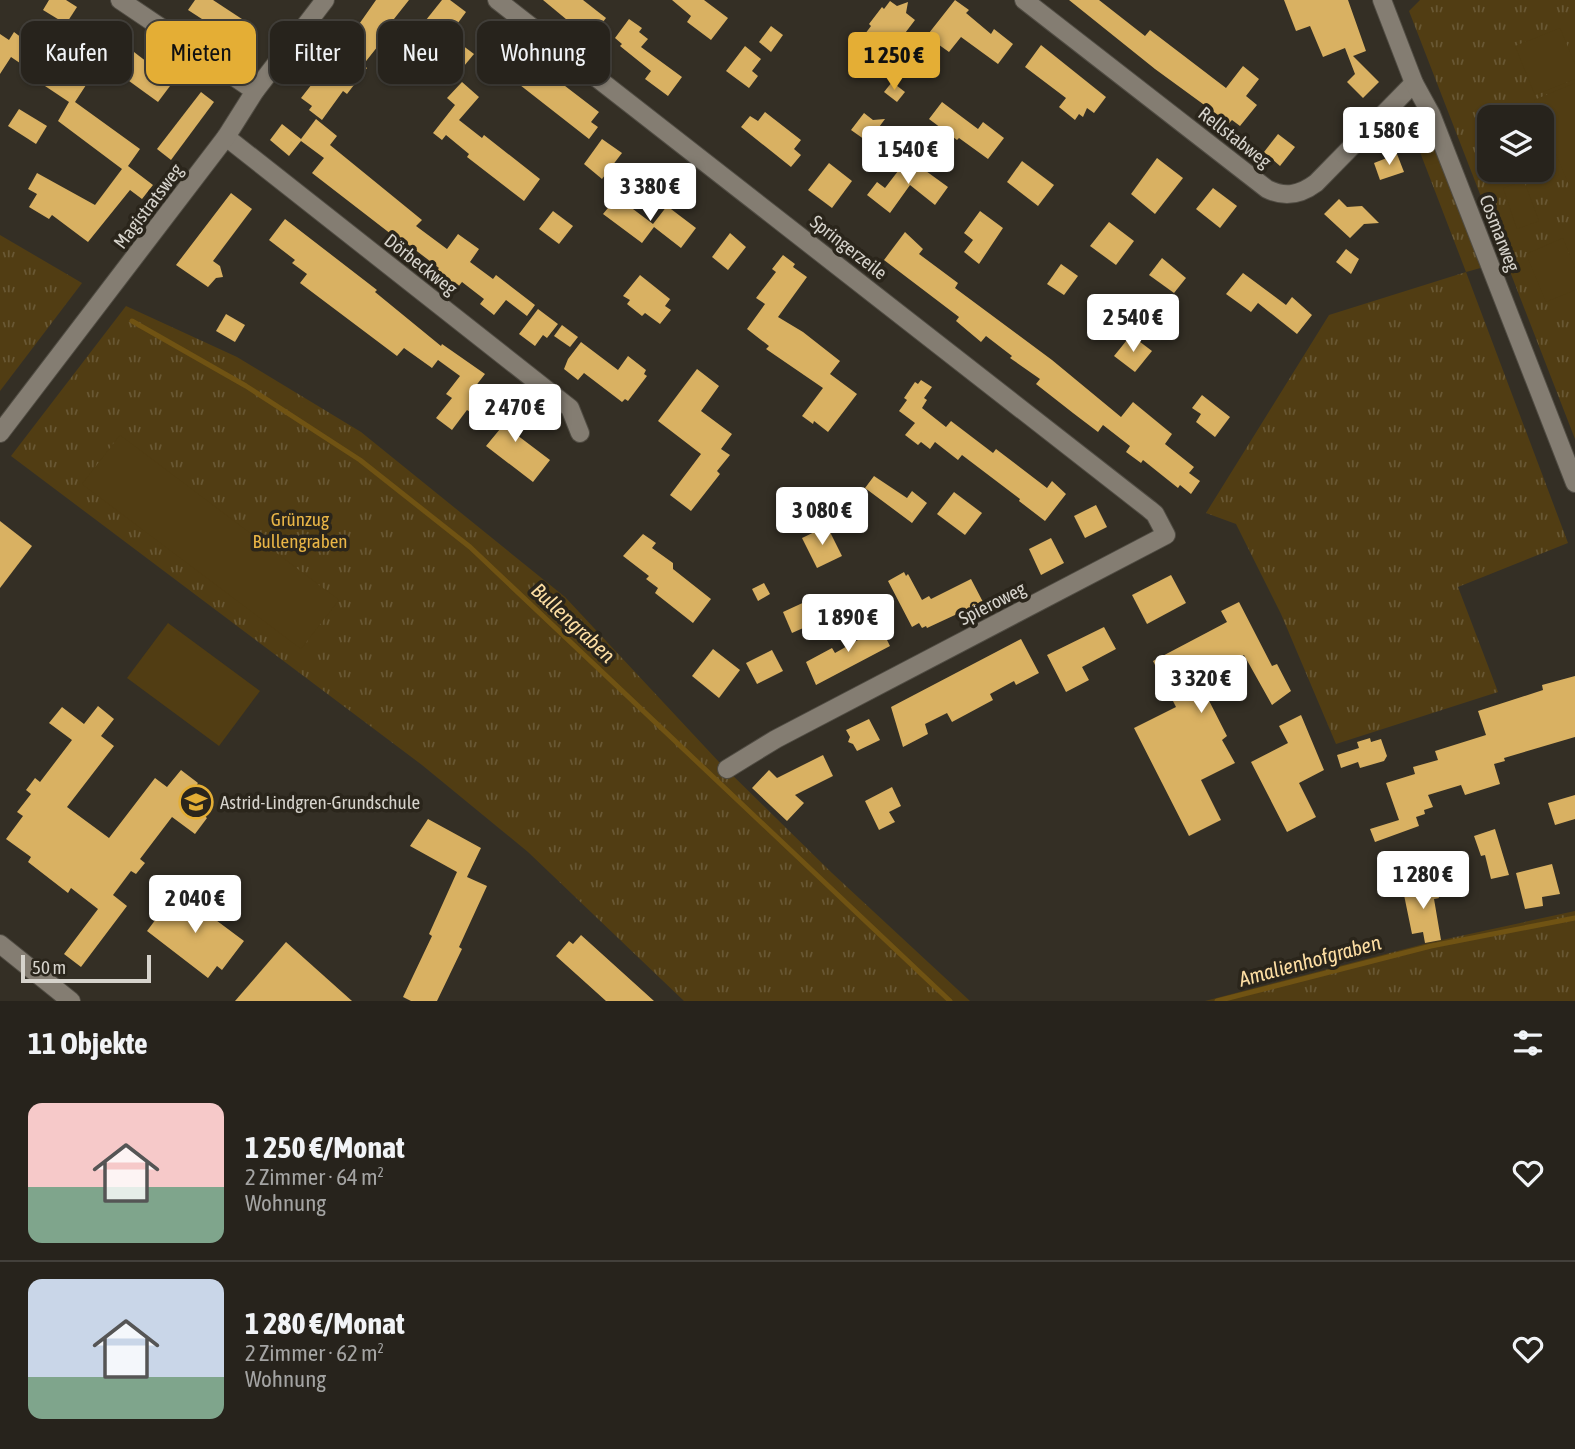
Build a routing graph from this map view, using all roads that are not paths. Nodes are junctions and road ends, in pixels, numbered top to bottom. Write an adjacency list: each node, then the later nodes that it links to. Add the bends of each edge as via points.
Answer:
1 (120, 0): 7 (street)
2 (325, 0): 7 (street, Magistratsweg)
3 (497, 0): 12 (street, Springerzeile, via 1127,491 1155,514)
4 (1024, 0): 6 (street, Rellstabweg, via 1277,194 1293,195 1316,183)
5 (1382, 0): 6 (street, Cosmarweg)
6 (1414, 83): 11 (street, Cosmarweg, via 1431,114)
7 (255, 91): 8 (street, Magistratsweg)
8 (226, 137): 9 (street, Magistratsweg); 10 (street, Dörbeckweg, via 570,408)
9 (0, 433)
10 (580, 433)
11 (1575, 483)
12 (1166, 535): 13 (street, Spieroweg)
13 (726, 769)
14 (0, 944): 15 (street)
15 (71, 1001)

